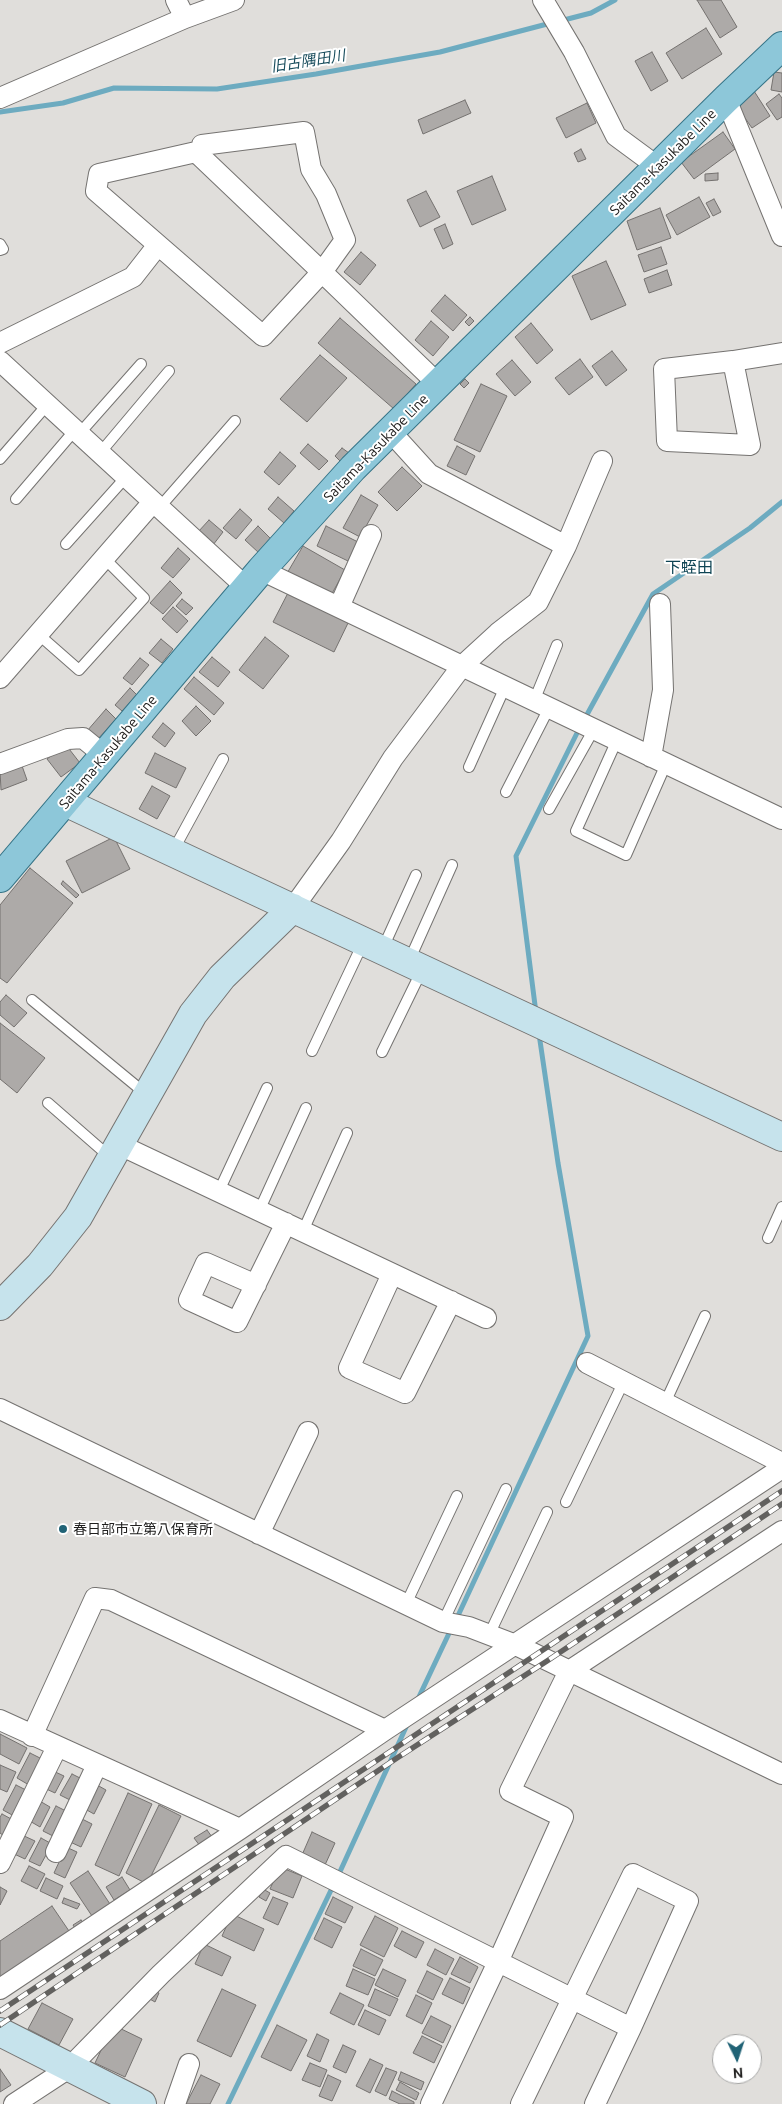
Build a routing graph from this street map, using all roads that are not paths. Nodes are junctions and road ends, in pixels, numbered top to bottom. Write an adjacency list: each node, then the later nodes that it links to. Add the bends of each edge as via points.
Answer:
1 (234, 0): 2 (street)
2 (180, 9): 5 (street)
3 (552, 16): 8 (street, via 616,136)
4 (782, 46): 6 (main road, Saitama-Kasukabe Line)
5 (0, 98)
6 (726, 99): 8 (main road, Saitama-Kasukabe Line); 9 (street)
7 (200, 156): 11 (street, via 196,152 99,174 96,191); 13 (street); 13 (street, via 202,145 304,132 311,169 326,194 345,240)
8 (658, 167): 20 (main road, Saitama-Kasukabe Line)
9 (782, 236)
10 (0, 244): 12 (lane, via 3,249)
11 (158, 245): 13 (street, via 263,336); 14 (street, via 133,277)
12 (0, 250)
13 (322, 272): 20 (street)
14 (0, 343)
15 (782, 353): 17 (street)
16 (0, 361): 21 (street)
17 (733, 361): 17 (street, via 664,369 667,440 750,445)
18 (141, 364): 24 (lane)
19 (169, 371): 25 (lane)
20 (438, 384): 23 (main road, Saitama-Kasukabe Line)
21 (47, 405): 24 (street); 26 (lane)
22 (236, 421): 30 (lane)
23 (390, 431): 33 (street, via 429,474); 35 (main road, Saitama-Kasukabe Line)
24 (77, 432): 25 (street); 29 (lane)
25 (100, 453): 28 (street)
26 (0, 460)
27 (602, 461): 33 (street)
28 (126, 477): 30 (street); 32 (lane)
29 (16, 499)
30 (156, 505): 34 (street); 35 (street)
31 (371, 535): 37 (street)
32 (66, 544)
33 (566, 546): 40 (street, via 538,602)
34 (104, 558): 38 (street); 38 (lane, via 144,598 79,670)
35 (254, 579): 37 (street); 46 (main road, Saitama-Kasukabe Line)
36 (660, 604): 48 (street, via 663,690)
37 (339, 607): 40 (street)
38 (38, 634): 41 (street)
39 (557, 645): 43 (lane)
40 (462, 666): 42 (street); 59 (street, via 393,758 341,841)
41 (0, 678)
42 (505, 687): 43 (street); 50 (lane)
43 (541, 704): 44 (street); 51 (lane)
44 (594, 729): 45 (street); 53 (lane)
45 (617, 740): 48 (street); 48 (lane, via 576,830 626,856)
46 (105, 756): 49 (street, via 83,738 68,739); 52 (main road, Saitama-Kasukabe Line)
47 (223, 758): 55 (lane)
48 (659, 761): 54 (street)
49 (0, 764)
50 (469, 767)
51 (506, 792)
52 (66, 802): 55 (street); 58 (main road, Saitama-Kasukabe Line)
53 (549, 810)
54 (782, 820)
55 (173, 852): 59 (street)
56 (452, 865): 61 (lane)
57 (416, 875): 60 (lane)
58 (0, 878)
59 (293, 908): 60 (street); 66 (street, via 222,976 193,1014)
60 (373, 945): 61 (street); 63 (lane)
61 (416, 965): 64 (lane); 70 (street)
62 (32, 1000): 66 (lane)
63 (312, 1051)
64 (382, 1052)
65 (267, 1088): 72 (lane)
66 (147, 1095): 71 (street)
67 (48, 1103): 71 (lane)
68 (306, 1108): 74 (lane)
69 (347, 1133): 75 (lane)
70 (782, 1137)
71 (116, 1152): 72 (street); 80 (street, via 63,1237)
72 (218, 1191): 74 (street)
73 (782, 1207): 76 (lane)
74 (259, 1211): 75 (street)
75 (294, 1227): 77 (street); 78 (street)
76 (768, 1238)
77 (392, 1274): 79 (street); 79 (street, via 349,1368 404,1393)
78 (256, 1285)
79 (451, 1301): 82 (street)
80 (0, 1306)
81 (705, 1316): 85 (lane)
82 (486, 1318)
83 (587, 1362): 84 (street)
84 (624, 1382): 85 (street); 92 (lane)
85 (665, 1403): 88 (street)
86 (0, 1409): 95 (street)
87 (308, 1432): 95 (street)
88 (782, 1463)
89 (782, 1468): 99 (street)
90 (506, 1489): 97 (lane)
91 (457, 1496): 96 (lane)
92 (566, 1502)
93 (547, 1512): 98 (lane)
94 (782, 1531): 100 (street)
95 (259, 1534): 96 (street)
96 (406, 1604): 97 (street)
97 (443, 1622): 98 (street)
98 (489, 1634): 99 (street)
99 (516, 1645): 100 (street); 102 (street)
100 (569, 1671): 106 (street); 110 (street, via 510,1791 563,1817)
101 (0, 1720): 103 (street)
102 (385, 1730): 103 (street, via 111,1600 94,1598); 107 (street)
103 (32, 1736): 104 (street)
104 (57, 1747): 105 (street); 109 (street)
105 (97, 1765): 107 (street); 108 (street)
106 (782, 1774)
107 (240, 1829): 111 (street)
108 (56, 1852)
109 (0, 1863)
110 (498, 1962): 112 (street); 116 (street, via 286,1856 161,1974); 120 (street)
111 (0, 1989)
112 (571, 1998): 113 (street); 113 (street, via 633,1874 688,1900); 121 (street)
113 (631, 2028): 122 (street)
114 (0, 2032): 116 (street)
115 (189, 2064): 119 (street)
116 (69, 2068): 117 (street); 118 (street)
117 (14, 2104)
118 (142, 2104)
119 (175, 2104)
120 (431, 2104)
121 (521, 2104)
122 (596, 2104)

